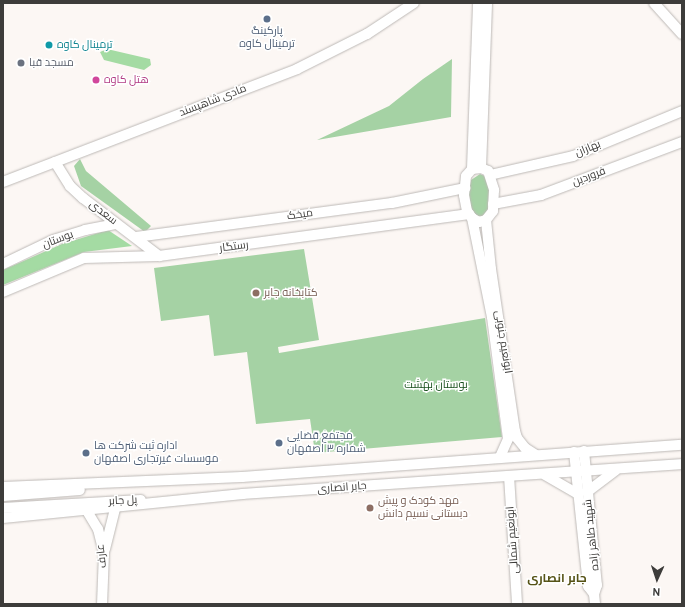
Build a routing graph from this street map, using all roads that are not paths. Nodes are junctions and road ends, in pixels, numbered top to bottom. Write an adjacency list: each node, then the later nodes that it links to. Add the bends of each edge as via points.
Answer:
1 (414, 3): 8 (main road, مادی شاهپسند, via 367,34 297,69)
2 (478, 3): 9 (main road)
3 (487, 3): 9 (main road)
4 (654, 3): 5 (main road)
5 (682, 34)
6 (682, 111): 10 (main road, بهاران, via 572,156)
7 (682, 142): 13 (main road, فروردین, via 541,195)
8 (55, 162): 11 (main road, مادی شاهپسند); 16 (main road, سعدی, via 70,186)
9 (476, 168): 10 (main road); 12 (main road, via 466,176)
10 (490, 175): 13 (main road, via 494,190)
11 (3, 182)
12 (464, 188): 14 (main road, ابونعیم جنوبی); 17 (main road, میخک, via 392,202)
13 (493, 204): 15 (main road, via 493,211)
14 (470, 216): 15 (main road, رستگار, via 479,222); 18 (main road, رستگار); 24 (main road, ابونعیم جنوبی, via 492,317 508,439)
15 (486, 220): 23 (main road, ابونعیم جنوبی, via 517,438 525,448)
16 (116, 224): 17 (main road, سعدی); 19 (main road, بوستان, via 53,240)
17 (136, 237): 18 (main road, سعدی)
18 (159, 256): 20 (main road, رستگار, via 84,258)
19 (3, 264)
20 (3, 292)
21 (682, 445): 22 (main road, جابر انصاری)
22 (579, 452): 23 (main road, جابر انصاری); 27 (main road, شهید طاهر زاده)
23 (536, 455): 24 (main road, جابر انصاری)
24 (500, 457): 30 (main road, جابر انصاری)
25 (682, 464): 26 (main road, جابر انصاری)
26 (616, 470): 27 (main road, جابر انصاری); 32 (main road)
27 (581, 472): 28 (main road, جابر انصاری); 32 (main road, شهید طاهر زاده)
28 (544, 474): 29 (main road, جابر انصاری); 32 (main road)
29 (509, 476): 33 (main road, جابر انصاری); 42 (main road, ابونعیم شمالی)
30 (242, 477): 31 (main road, جابر انصاری); 34 (main road, پل جابر)
31 (3, 487)
32 (583, 493): 40 (main road, شهید طاهر زاده, via 588,586)
33 (243, 494): 35 (main road, پل جابر); 36 (main road, جابر انصاری)
34 (3, 496)
35 (3, 508)
36 (115, 509): 37 (main road, جابر انصاری); 39 (main road)
37 (87, 511): 38 (main road, جابر انصاری); 39 (main road, عارف, via 98,529)
38 (3, 518)
39 (104, 553): 41 (main road, عارف)
40 (594, 599)
41 (102, 604)
42 (517, 604)

